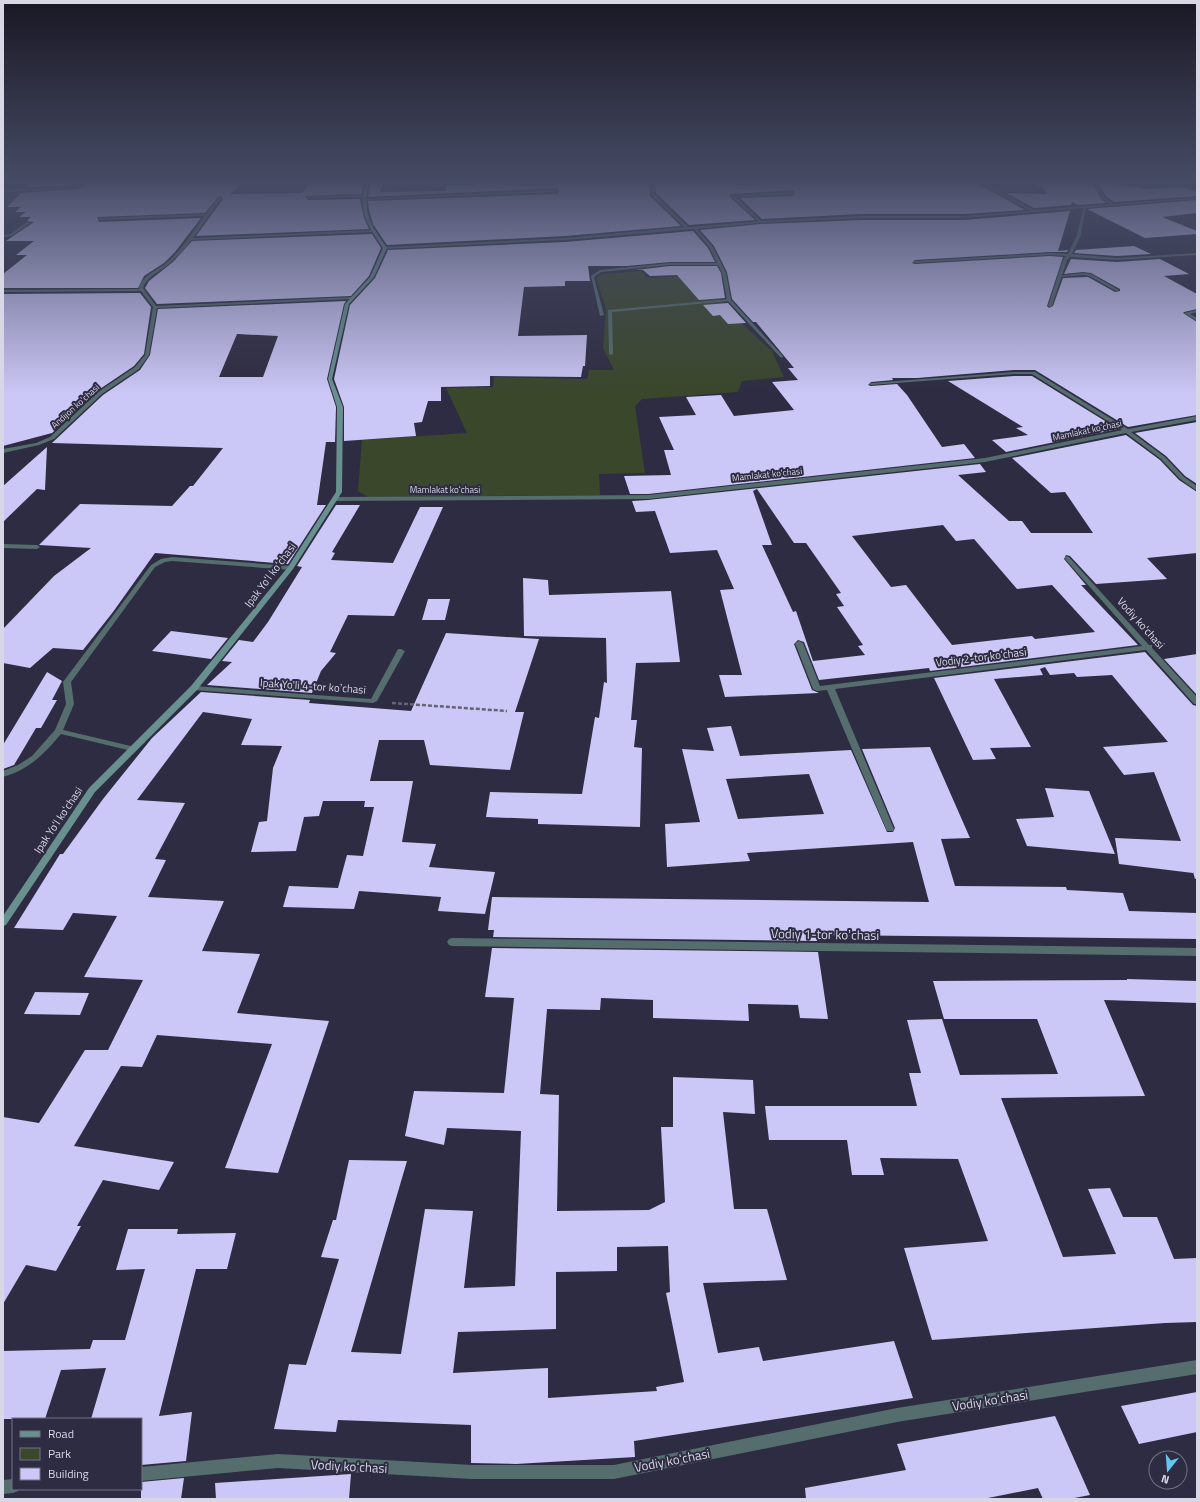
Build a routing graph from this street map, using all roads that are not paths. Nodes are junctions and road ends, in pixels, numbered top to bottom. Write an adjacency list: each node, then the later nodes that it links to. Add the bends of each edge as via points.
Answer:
1 (178, 253): 9 (street, via 147,279 141,286)
2 (383, 253): 12 (street, Ipak Yoʻl koʻchasi, via 372,277)
3 (714, 253): 7 (street)
4 (1197, 254): 5 (street, via 1117,259)
5 (1069, 255): 6 (street); 8 (street)
6 (915, 262)
7 (719, 264): 13 (street, via 724,273); 17 (street, via 670,264 600,271 592,277)
8 (1060, 276): 10 (street, via 1090,275); 14 (street)
9 (143, 290): 11 (street); 15 (street)
10 (1117, 290)
11 (3, 291)
12 (352, 298): 15 (street); 26 (street, Ipak Yoʻl koʻchasi, via 347,304 330,379 340,407 339,492)
13 (729, 300): 19 (street, via 610,311); 20 (street)
14 (1050, 306)
15 (155, 307): 24 (street, Andijon koʻchasi, via 147,355 137,368 100,393 52,438)
16 (1197, 311): 18 (street, via 1186,313)
17 (602, 314)
18 (1197, 320)
19 (612, 354)
20 (781, 357)
21 (871, 384): 23 (street, via 1014,372 1033,373)
22 (1197, 418): 23 (street, Mamlakat koʻchasi)
23 (1127, 431): 25 (street, via 1163,458); 26 (street, Mamlakat koʻchasi, via 985,460 648,497)
24 (3, 451)
25 (1197, 489)
26 (335, 499): 30 (street, Ipak Yoʻl koʻchasi)
27 (3, 546): 28 (street)
28 (37, 547)
29 (1067, 558): 32 (street, Vodiy ko'chasi)
30 (291, 568): 34 (street, Ipak Yoʻl koʻchasi); 37 (street, via 172,559 163,560 153,566 67,682 70,704)
31 (799, 643): 35 (street, Vodiy 2-tor ko‘chasi, via 817,689)
32 (1149, 647): 35 (street, Vodiy 2-tor ko‘chasi); 36 (street, Vodiy ko'chasi)
33 (401, 651): 34 (street, Ipak Yo'li 4-tor koʼchasi, via 373,701)
34 (194, 688): 38 (street, Ipak Yoʻl koʻchasi)
35 (830, 688): 40 (street)
36 (1197, 702)
37 (59, 731): 38 (street); 39 (street, via 32,761 18,770)
38 (132, 749): 41 (street, Ipak Yoʻl koʻchasi, via 92,790)
39 (3, 774)
40 (890, 829)
41 (3, 922)
42 (452, 942): 43 (street, Vodiy 1-tor koʼchasi)
43 (1197, 952)
44 (1197, 1367): 45 (street, Vodiy koʻchasi, via 897,1415 614,1472 472,1472 278,1461)
45 (142, 1474)

